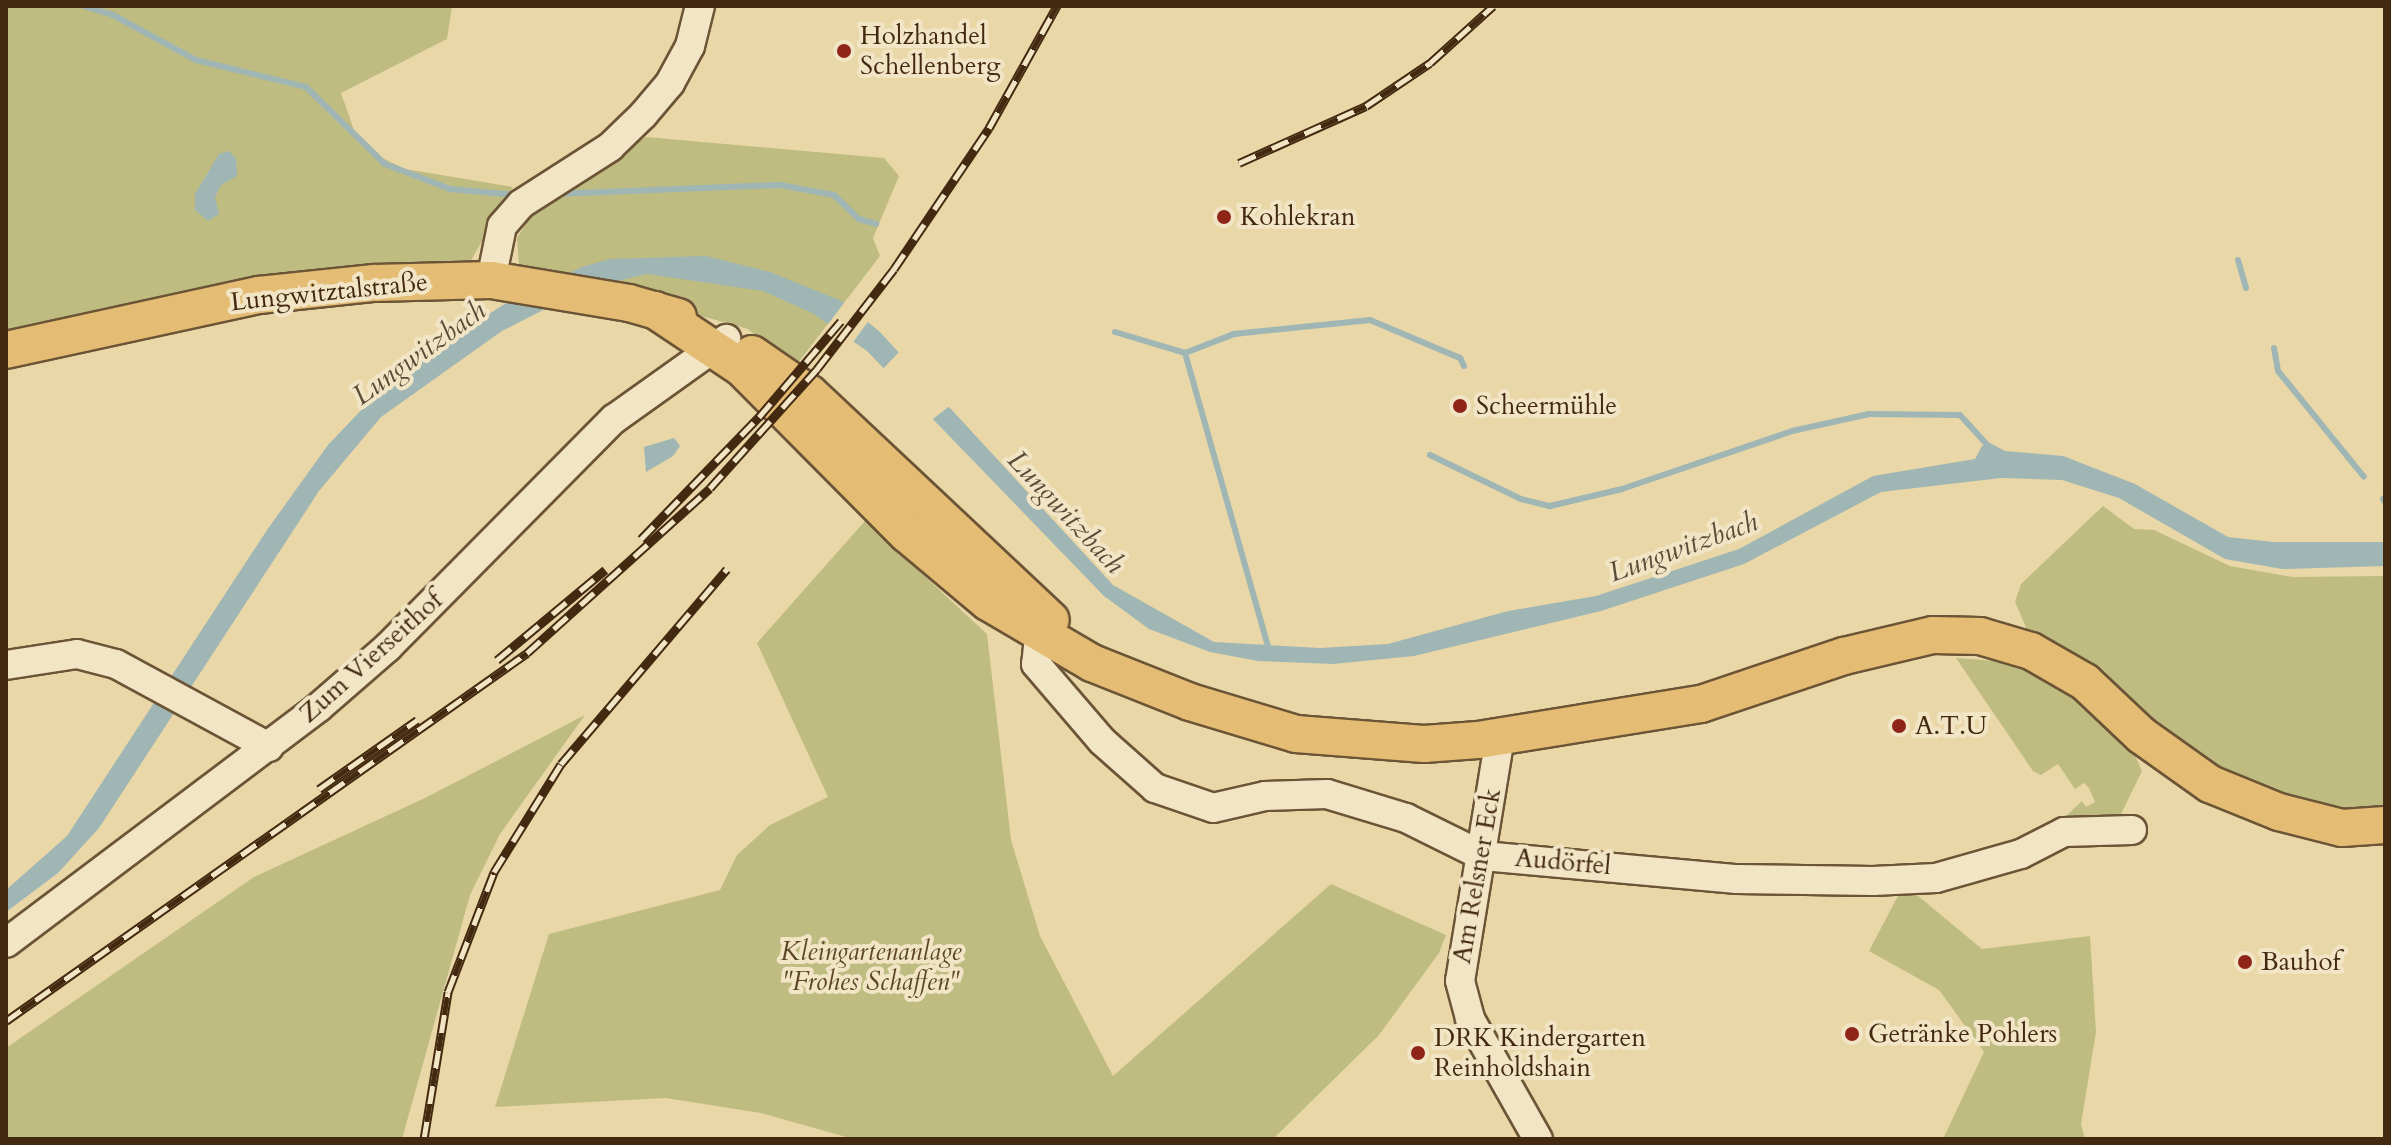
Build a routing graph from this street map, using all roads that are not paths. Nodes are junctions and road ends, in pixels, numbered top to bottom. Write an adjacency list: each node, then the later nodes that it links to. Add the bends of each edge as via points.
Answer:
1 (700, 6): 2 (street, via 690,46 670,83 643,115 610,147 521,204 502,226)
2 (504, 282): 3 (main road, Lungwitztalstraße, via 642,306); 4 (main road, Lungwitztalstraße, via 374,283 259,295)
3 (721, 344): 5 (main road, via 907,534); 7 (main road, via 810,394 1043,615); 9 (street, Zum Vierseithof, via 614,419 388,647)
4 (6, 350)
5 (1039, 637): 7 (main road); 12 (street, Audörfel, via 1036,664 1102,741 1155,788 1213,808 1265,796 1327,794 1406,818)
6 (6, 665): 9 (street, via 77,654 150,678)
7 (1147, 685): 8 (main road, via 1296,734 1424,744)
8 (1500, 737): 10 (main road, via 1701,704 1844,656 1933,635 1980,636 2031,651 2085,682 2141,735 2210,784 2279,812 2342,828); 12 (street, Am Relsner Eck)
9 (269, 747): 13 (street, Zum Vierseithof)
10 (2385, 825)
11 (2132, 830): 12 (street, Audörfel, via 2064,832 2021,854 1950,874 1873,881 1737,879)
12 (1483, 856): 14 (street, Am Relsner Eck, via 1460,981 1470,1019)
13 (6, 943)
14 (1538, 1139)

